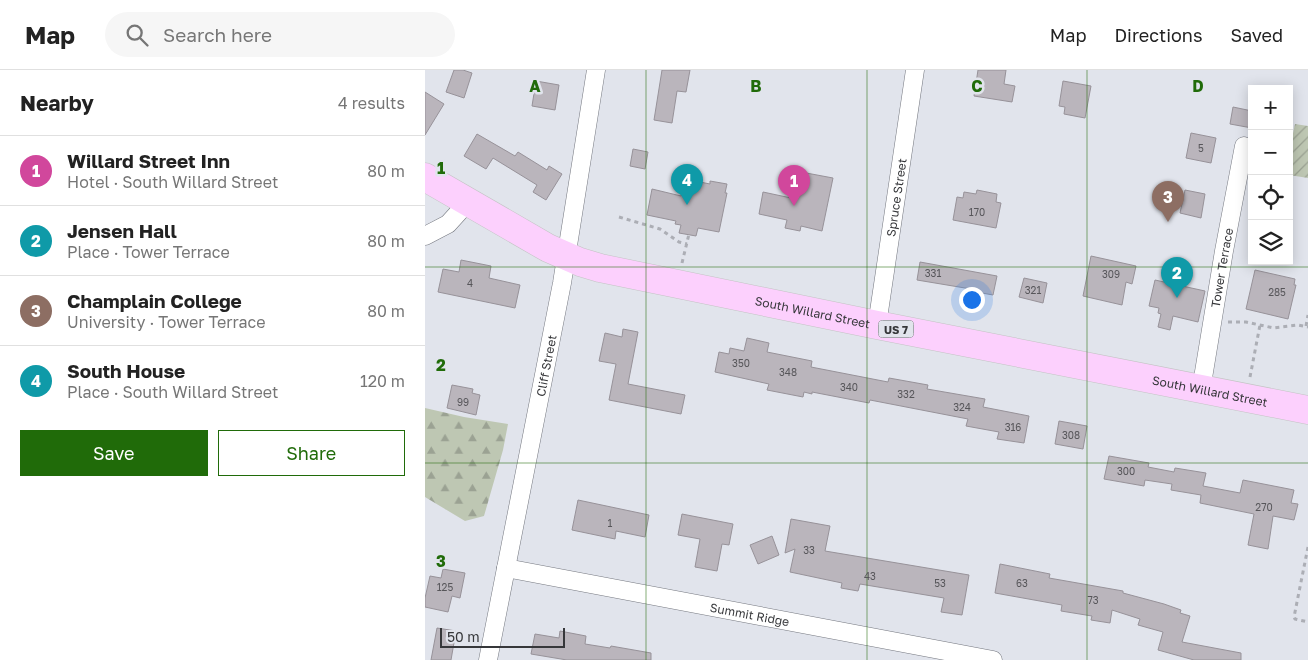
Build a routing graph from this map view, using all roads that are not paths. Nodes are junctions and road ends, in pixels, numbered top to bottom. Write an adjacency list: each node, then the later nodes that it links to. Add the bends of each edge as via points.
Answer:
1 (596, 70): 7 (street, Cliff Street)
2 (915, 70): 8 (street, Spruce Street)
3 (1244, 146): 9 (street, Tower Terrace)
4 (425, 177): 5 (main road, South Willard Street / US 7)
5 (468, 202): 6 (street, via 448,224); 7 (main road, South Willard Street / US 7)
6 (425, 236)
7 (566, 257): 8 (main road, South Willard Street / US 7, via 600,268); 11 (street, Cliff Street)
8 (877, 325): 9 (main road, South Willard Street / US 7)
9 (1201, 390): 10 (main road, South Willard Street / US 7)
10 (1308, 410)
11 (506, 568): 12 (street, Cliff Street); 13 (street, Summit Ridge)
12 (488, 660)
13 (993, 660)

